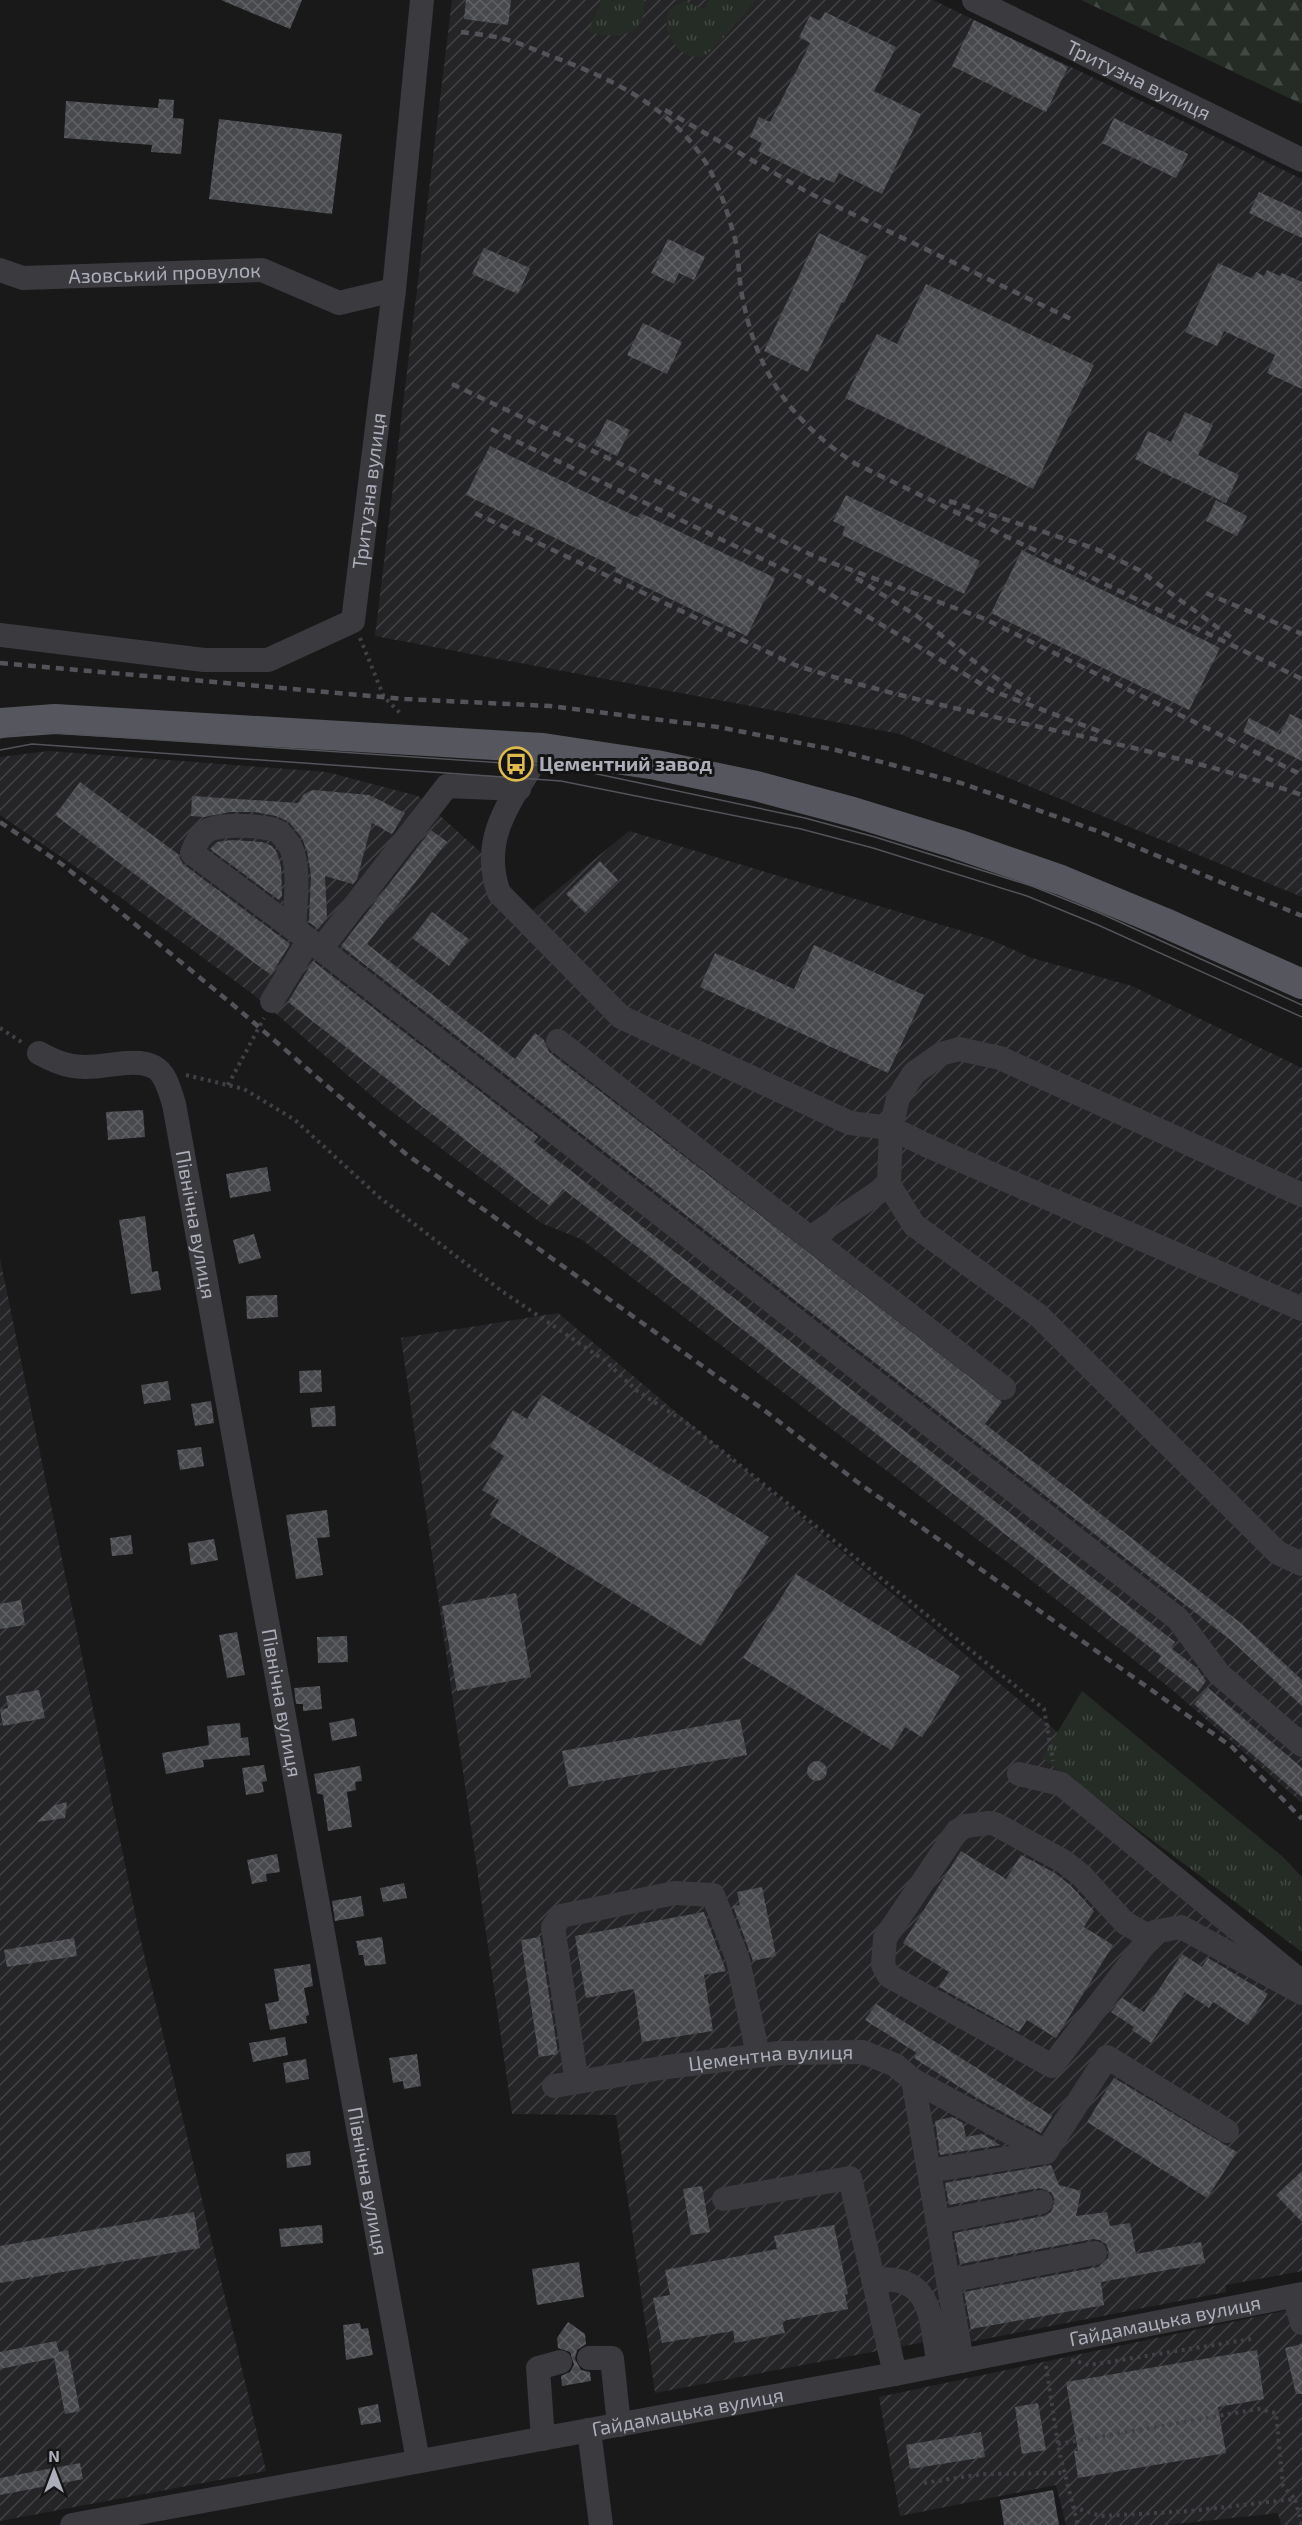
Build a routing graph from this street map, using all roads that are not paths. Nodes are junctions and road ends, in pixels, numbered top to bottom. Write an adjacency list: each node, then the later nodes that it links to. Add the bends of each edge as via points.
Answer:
1 (422, 0): 5 (street, Тритузна вулиця)
2 (974, 0): 3 (street, Тритузна вулиця)
3 (1302, 160)
4 (0, 270): 5 (street, Азовський провулок, via 23,278 262,270 339,303)
5 (394, 290): 6 (street, Тритузна вулиця, via 353,621 268,660 204,660)
6 (0, 635)
7 (0, 723): 8 (main road, via 55,719)
8 (543, 748): 9 (street); 11 (main road, via 657,765 756,786 957,844 1061,880)
9 (519, 789): 10 (street, via 447,786); 15 (street, via 492,843 491,861 499,893 621,1017 850,1123)
10 (308, 939): 10 (street, via 192,854 197,840 208,829 220,826 261,827 279,832 295,861); 12 (street); 22 (street, via 1178,1619 1219,1674)
11 (1302, 984)
12 (272, 1001)
13 (558, 1041): 18 (street)
14 (39, 1053): 47 (street, Північна вулиця, via 64,1065 84,1068 140,1063 156,1068 167,1082 174,1104)
15 (891, 1128): 16 (street); 17 (street, via 898,1098 924,1064 959,1049 981,1052); 19 (street)
16 (889, 1185): 18 (street); 21 (street, via 914,1225 1038,1315 1278,1553)
17 (1302, 1196)
18 (810, 1238): 20 (street)
19 (1302, 1308)
20 (1004, 1388)
21 (1302, 1564)
22 (1302, 1745)
23 (1019, 1774): 25 (street, via 1061,1784)
24 (1150, 1937): 24 (street, via 1052,2066 889,1976 883,1965 885,1938 957,1831 989,1823 1063,1861 1125,1923); 26 (street, via 1154,1932 1181,1927)
25 (1302, 1982)
26 (1302, 1993)
27 (758, 2055): 27 (street, Цементна вулиця, via 565,2084 553,1927 561,1916 675,1893 713,1895 738,1960); 28 (street, Цементна вулиця, via 863,2052 895,2065)
28 (913, 2080): 30 (street, Цементна вулиця); 31 (street)
29 (1227, 2131): 30 (street, via 1107,2057)
30 (1046, 2152): 31 (street)
31 (929, 2171): 34 (street)
32 (724, 2199): 36 (street, via 850,2178)
33 (1041, 2202): 34 (street)
34 (938, 2222): 37 (street)
35 (1095, 2253): 37 (street)
36 (873, 2280): 42 (street, via 891,2278 910,2284 926,2301); 43 (street)
37 (948, 2281): 42 (street)
38 (1298, 2295): 39 (street); 42 (street, Гайдамацька вулиця)
39 (1302, 2323)
40 (589, 2358): 44 (street, via 612,2358)
41 (560, 2362): 46 (street, via 538,2368)
42 (951, 2363): 43 (street, Гайдамацька вулиця)
43 (895, 2374): 44 (street, Гайдамацька вулиця)
44 (620, 2425): 45 (street, Гайдамацька вулиця)
45 (590, 2430): 46 (street, Гайдамацька вулиця); 49 (street)
46 (543, 2439): 47 (street, Гайдамацька вулиця)
47 (418, 2461): 48 (street, Гайдамацька вулиця)
48 (72, 2525)
49 (601, 2525)

